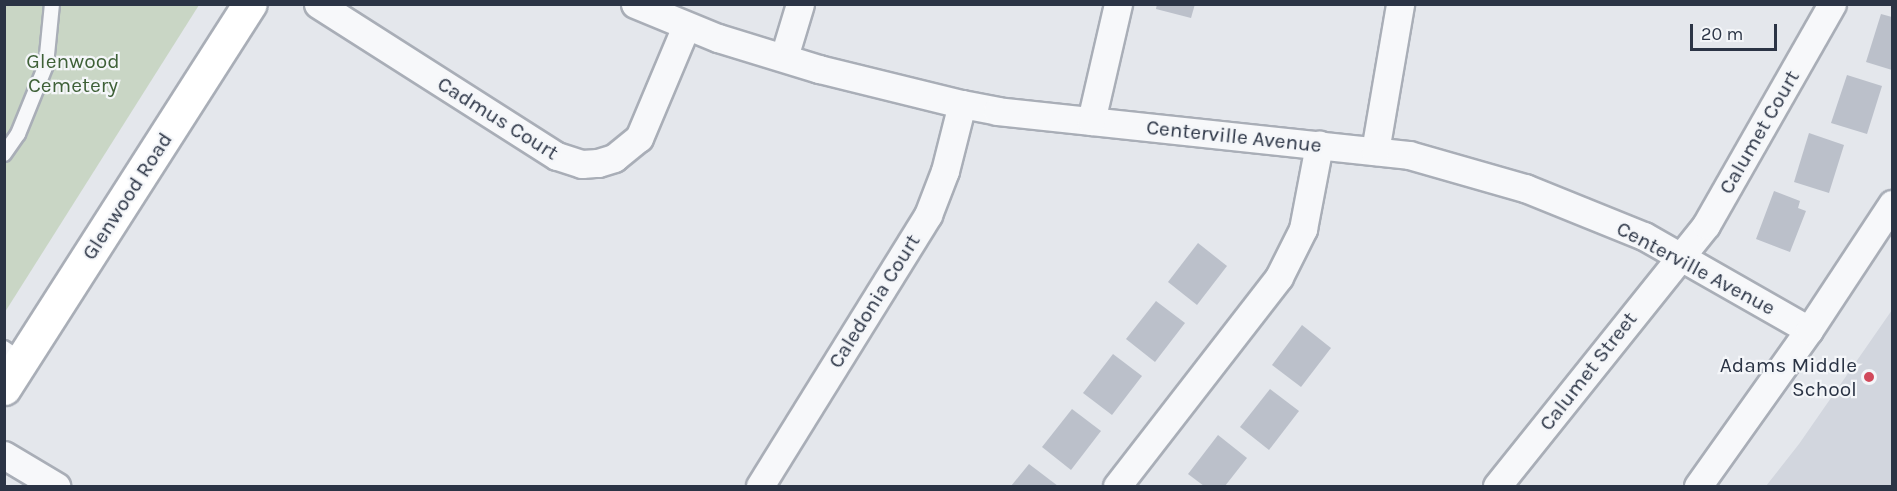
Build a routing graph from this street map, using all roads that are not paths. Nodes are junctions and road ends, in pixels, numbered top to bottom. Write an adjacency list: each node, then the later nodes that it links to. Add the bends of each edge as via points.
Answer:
1 (52, 4): 15 (lane, via 46,65 18,134)
2 (250, 4): 19 (street, Glenwood Road)
3 (318, 4): 9 (street, Cadmus Court, via 557,156 582,164 614,158 639,138)
4 (635, 4): 9 (street, Centerville Avenue)
5 (800, 4): 10 (street)
6 (1118, 4): 12 (street)
7 (1401, 4): 14 (street)
8 (1832, 4): 17 (street, Calumet Court, via 1706,225)
9 (687, 26): 10 (street, Centerville Avenue)
10 (784, 57): 11 (street, Centerville Avenue)
11 (962, 104): 12 (street, Centerville Avenue); 23 (street, Caledonia Court, via 945,171 927,215)
12 (1090, 121): 13 (street, Centerville Avenue)
13 (1319, 145): 14 (street, Centerville Avenue); 24 (street, via 1303,230 1284,268)
14 (1375, 152): 17 (street, Centerville Avenue, via 1409,155 1525,188 1644,236)
15 (4, 154)
16 (1893, 204): 18 (street)
17 (1682, 257): 18 (street, Centerville Avenue); 25 (street, Calumet Street)
18 (1809, 330): 26 (street)
19 (14, 354): 20 (street, Glenwood Road)
20 (4, 388)
21 (4, 455): 22 (street)
22 (56, 486)
23 (760, 486)
24 (1117, 486)
25 (1497, 486)
26 (1698, 486)

